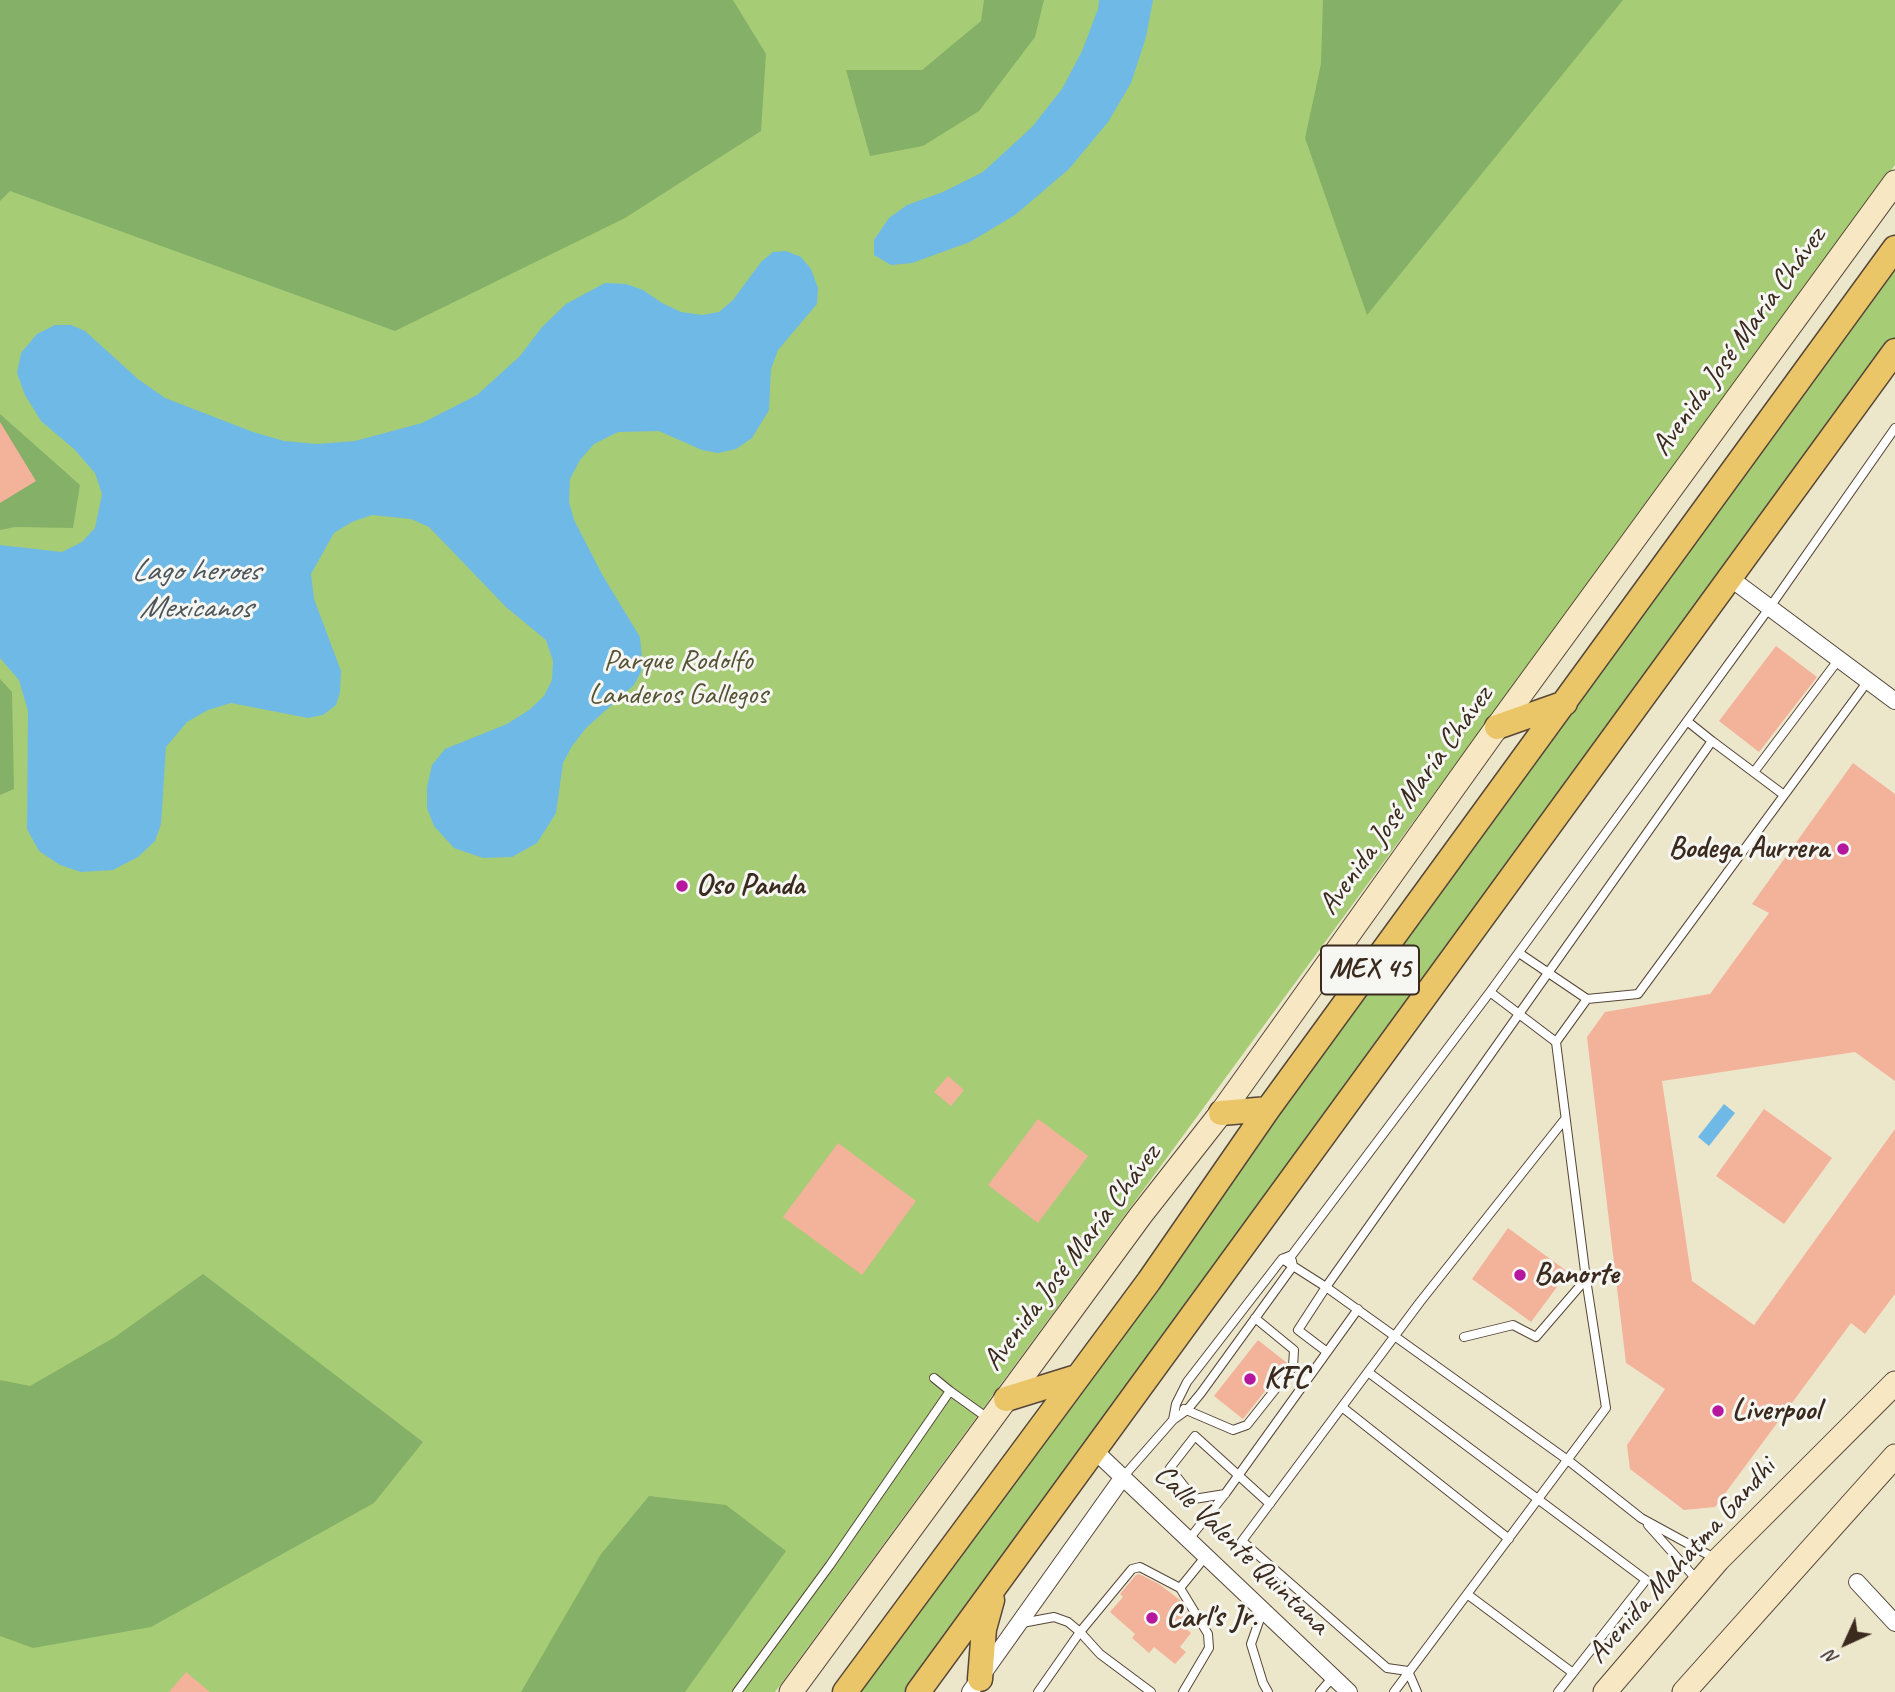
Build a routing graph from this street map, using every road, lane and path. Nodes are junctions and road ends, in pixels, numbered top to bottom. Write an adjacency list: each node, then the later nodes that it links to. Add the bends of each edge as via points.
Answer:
1 (1895, 182): 14 (street, Avenida José María Chávez)
2 (1895, 248): 12 (main road, MEX 45)
3 (1895, 351): 5 (main road, MEX 45)
4 (1895, 375): 5 (main road)
5 (1872, 383): 7 (main road, MEX 45)
6 (1895, 428): 8 (lane)
7 (1730, 578): 8 (street); 48 (main road, MEX 45)
8 (1770, 607): 9 (street); 13 (lane)
9 (1839, 659): 10 (street); 16 (lane)
10 (1868, 681): 11 (street); 17 (lane)
11 (1895, 701)
12 (1565, 704): 14 (main road); 24 (main road, MEX 45)
13 (1687, 721): 15 (lane); 18 (lane)
14 (1497, 727): 25 (street, Avenida José María Chávez)
15 (1712, 741): 16 (lane); 19 (lane)
16 (1754, 772): 17 (lane)
17 (1784, 795): 21 (lane, via 1638,994)
18 (1519, 953): 19 (lane); 20 (lane)
19 (1548, 973): 21 (lane); 22 (lane)
20 (1490, 992): 22 (lane); 27 (lane)
21 (1587, 999): 23 (lane)
22 (1519, 1013): 23 (lane); 31 (lane)
23 (1556, 1041): 26 (lane)
24 (1268, 1110): 25 (main road); 38 (main road, MEX 45)
25 (1221, 1114): 42 (street, Avenida José María Chávez)
26 (1565, 1118): 30 (lane); 35 (lane)
27 (1292, 1255): 28 (lane); 29 (lane)
28 (1282, 1259): 29 (lane); 43 (lane, via 1187,1382)
29 (1293, 1266): 31 (lane); 33 (lane)
30 (1586, 1279): 34 (lane, via 1536,1337 1513,1325); 50 (lane, via 1606,1408)
31 (1326, 1287): 32 (lane); 36 (lane, via 1298,1330)
32 (1358, 1309): 35 (lane); 36 (lane)
33 (1255, 1318): 45 (lane); 45 (lane, via 1294,1350 1293,1367 1247,1425 1233,1430)
34 (1464, 1337)
35 (1395, 1338): 37 (lane); 50 (lane)
36 (1327, 1352): 51 (lane)
37 (1368, 1372): 44 (lane); 54 (lane)
38 (1077, 1377): 42 (main road); 76 (main road, MEX 45)
39 (934, 1378): 41 (lane)
40 (1895, 1383): 60 (street, Avenida Mahatma Gandhi)
41 (950, 1391): 47 (lane); 74 (lane)
42 (1006, 1399): 47 (street, Avenida José María Chávez)
43 (1176, 1404): 45 (lane); 46 (lane)
44 (1342, 1407): 55 (lane); 58 (lane)
45 (1187, 1410): 46 (lane)
46 (1173, 1420): 52 (lane)
47 (991, 1421): 75 (street, Avenida José María Chávez)
48 (1094, 1450): 52 (street, Calle Valente Quintana); 61 (main road, MEX 45)
49 (1895, 1456): 88 (street)
50 (1569, 1461): 54 (lane); 56 (lane)
51 (1239, 1475): 53 (lane); 53 (lane, via 1195,1436 1170,1468 1194,1499); 55 (lane)
52 (1123, 1477): 57 (street, Calle Valente Quintana); 68 (street)
53 (1225, 1494): 57 (lane)
54 (1539, 1500): 58 (lane); 71 (lane, via 1646,1580)
55 (1270, 1504): 70 (lane, via 1242,1541 1387,1668)
56 (1641, 1518): 60 (lane); 63 (lane)
57 (1189, 1539): 59 (street, Calle Valente Quintana)
58 (1509, 1539): 65 (lane)
59 (1206, 1556): 64 (lane); 66 (street, Calle Valente Quintana)
60 (1718, 1560): 63 (street, Avenida Mahatma Gandhi)
61 (1003, 1576): 73 (main road, via 984,1629); 77 (main road, MEX 45)
62 (1857, 1582): 67 (street)
63 (1699, 1583): 87 (street, Avenida Mahatma Gandhi)
64 (1180, 1588): 69 (lane, via 1140,1567 1132,1569); 80 (lane, via 1208,1634 1209,1647)
65 (1467, 1594): 70 (lane); 71 (lane)
66 (1263, 1610): 72 (street, Calle Valente Quintana); 81 (lane, via 1251,1644)
67 (1895, 1623)
68 (1019, 1624): 69 (lane, via 1054,1617); 73 (street)
69 (1080, 1632): 78 (lane); 79 (lane, via 1100,1654)
70 (1408, 1671): 84 (lane); 85 (lane)
71 (1573, 1673): 86 (lane)
72 (1333, 1677): 82 (lane); 83 (street, Calle Valente Quintana)
73 (975, 1685)
74 (737, 1692)
75 (791, 1692)
76 (845, 1692)
77 (918, 1692)
78 (1038, 1692)
79 (1151, 1692)
80 (1183, 1692)
81 (1268, 1692)
82 (1320, 1692)
83 (1349, 1692)
84 (1394, 1692)
85 (1418, 1692)
86 (1558, 1692)
87 (1605, 1692)
88 (1684, 1692)

